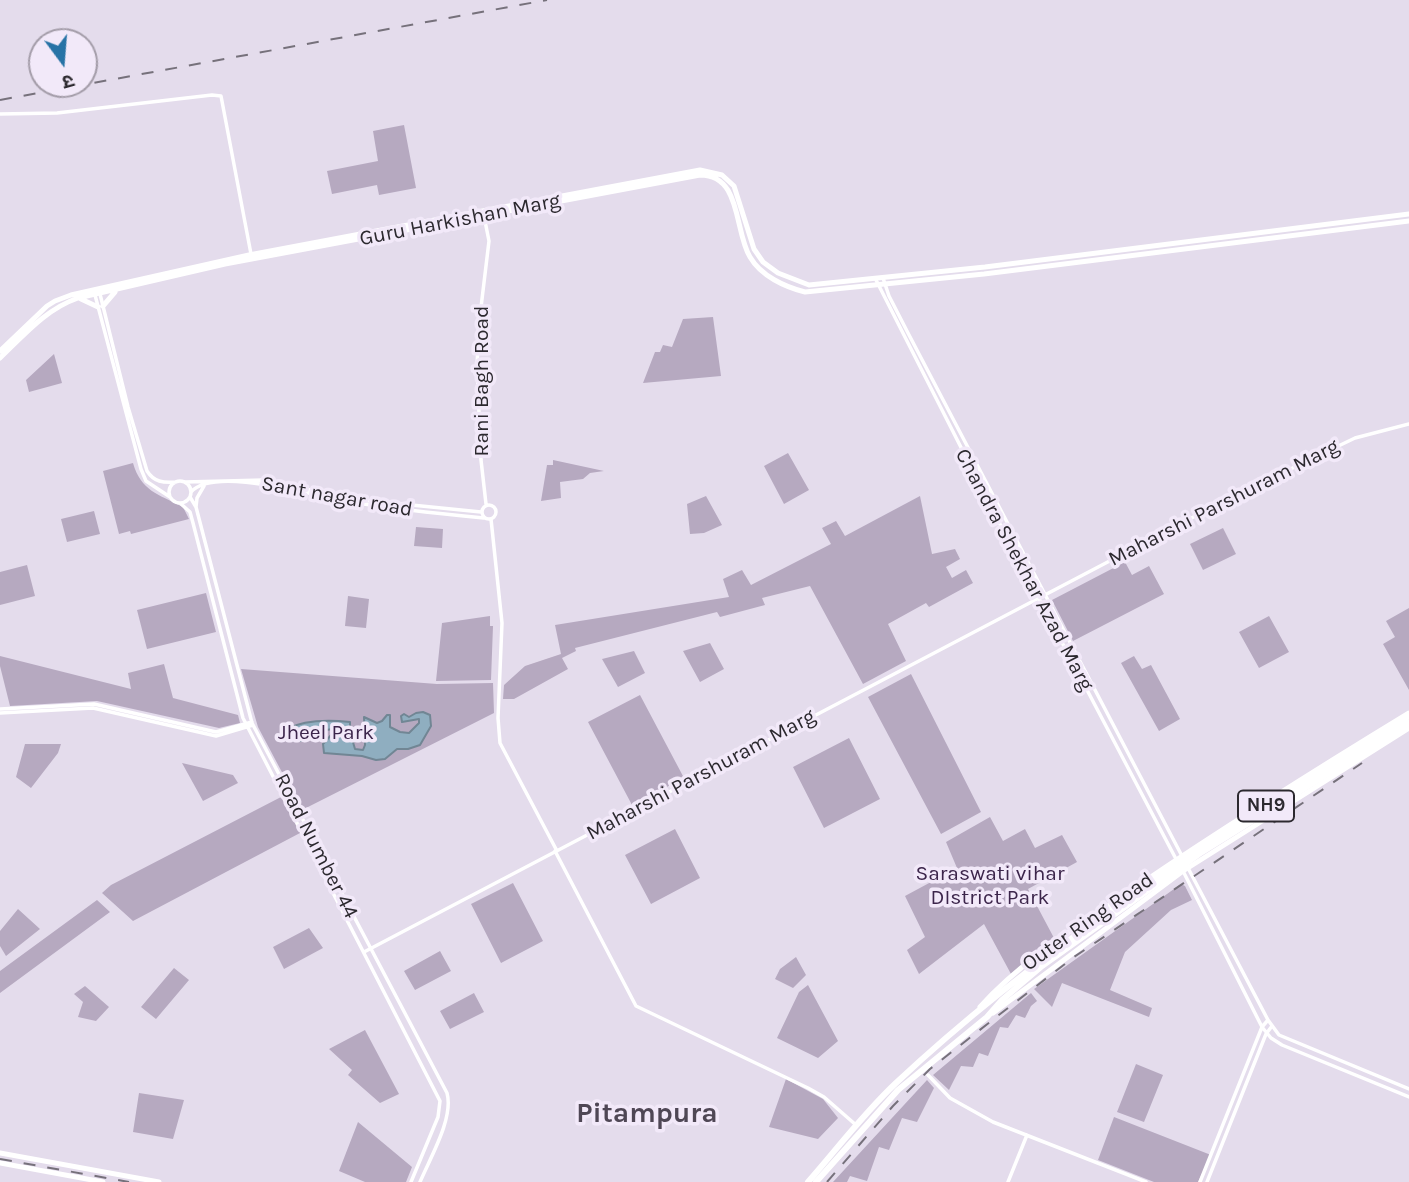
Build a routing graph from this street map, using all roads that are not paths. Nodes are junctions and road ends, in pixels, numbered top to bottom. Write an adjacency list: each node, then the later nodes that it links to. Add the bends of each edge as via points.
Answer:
1 (0, 114): 6 (street, via 57,113 221,96)
2 (1409, 214): 5 (main road, Guru Harkishan Marg)
3 (484, 216): 6 (main road, Guru Harkishan Marg); 10 (main road, Guru Harkishan Marg, via 706,175 728,189 749,256 769,276 805,292); 25 (street, Rani Bagh Road, via 489,241 477,367)
4 (1409, 220): 7 (main road, Guru Harkishan Marg)
5 (1091, 253): 7 (main road); 9 (main road, Guru Harkishan Marg)
6 (253, 256): 8 (main road, Guru Harkishan Marg, via 707,171 726,177 734,186 754,249 770,269 809,285); 12 (main road, Guru Harkishan Marg); 13 (main road, Guru Harkishan Marg)
7 (1091, 261): 11 (main road, Guru Harkishan Marg)
8 (876, 278): 9 (main road, Guru Harkishan Marg); 10 (street, Chandra Shekhar Azad Marg)
9 (883, 278): 11 (street, Chandra Shekhar Azad Marg)
10 (878, 285): 11 (main road, Guru Harkishan Marg); 31 (street, Chandra Shekhar Azad Marg)
11 (885, 285): 30 (street, Chandra Shekhar Azad Marg)
12 (121, 288): 13 (main road, Guru Harkishan Marg); 15 (main road)
13 (97, 292): 14 (main road, Guru Harkishan Marg); 15 (street); 16 (main road, Guru Harkishan Marg, via 54,301)
14 (78, 298): 15 (main road); 17 (main road, Guru Harkishan Marg, via 42,317)
15 (100, 306): 19 (street, via 147,471 160,482); 23 (street, via 141,469 146,481)
16 (0, 351)
17 (0, 358)
18 (1409, 424): 30 (street, Maharshi Parshuram Marg, via 1337,446)
19 (176, 482): 20 (street); 23 (street)
20 (185, 482): 22 (street); 27 (street, Sant nagar road, via 264,480 352,499)
21 (205, 485): 22 (street, Sant nagar road); 26 (street); 28 (street, Sant nagar road, via 263,483 354,503)
22 (191, 495): 24 (street); 26 (street, Road Number 44)
23 (170, 497): 24 (street)
24 (180, 503): 37 (street, Road Number 44, via 190,512)
25 (486, 504): 27 (street); 29 (street, via 496,509)
26 (196, 507): 36 (street, Road Number 44)
27 (481, 512): 28 (street)
28 (485, 518): 29 (street)
29 (491, 519): 43 (street, via 502,623 499,737)
30 (1045, 594): 31 (street, Maharshi Parshuram Marg); 32 (street, Chandra Shekhar Azad Marg)
31 (1038, 598): 33 (street, Chandra Shekhar Azad Marg); 43 (street, Maharshi Parshuram Marg)
32 (1086, 674): 33 (street); 41 (street, Chandra Shekhar Azad Marg)
33 (1080, 677): 42 (street, Chandra Shekhar Azad Marg)
34 (0, 711): 37 (street, via 93,708 216,736)
35 (1409, 715): 39 (main road, Outer Ring Road); 51 (highway, NH9, via 1197,850 1054,950)
36 (252, 723): 37 (street); 50 (street, Road Number 44)
37 (246, 725): 50 (street, Road Number 44)
38 (1409, 725): 40 (main road, Outer Ring Road); 51 (highway, NH9, via 1199,854)
39 (1239, 819): 40 (main road); 44 (main road, Outer Ring Road)
40 (1247, 831): 45 (main road, Outer Ring Road)
41 (1169, 833): 42 (street); 44 (street, Chandra Shekhar Azad Marg)
42 (1164, 835): 44 (street, Chandra Shekhar Azad Marg)
43 (556, 851): 50 (street, Maharshi Parshuram Marg); 61 (street, via 636,1006 808,1088)
44 (1179, 858): 46 (main road, Outer Ring Road)
45 (1186, 870): 47 (main road, Outer Ring Road); 48 (street); 49 (street)
46 (1148, 879): 47 (main road, via 1150,888); 52 (main road, Outer Ring Road, via 1059,940)
47 (1157, 890): 53 (main road, Outer Ring Road)
48 (1208, 906): 49 (street); 54 (street)
49 (1202, 910): 56 (street)
50 (367, 950): 67 (street, Road Number 44, via 441,1105); 68 (street, Road Number 44, via 449,1100)
51 (1001, 996): 52 (highway, NH9); 53 (highway)
52 (973, 1014): 61 (highway, Outer Ring Road / NH9, via 894,1085)
53 (987, 1017): 70 (highway, Outer Ring Road, via 898,1090)
54 (1268, 1020): 55 (street); 56 (street)
55 (1272, 1026): 57 (street); 59 (street, via 1282,1037)
56 (1262, 1027): 57 (street); 73 (street)
57 (1266, 1034): 60 (street, via 1282,1045); 74 (street)
58 (928, 1075): 62 (street, via 969,1110)
59 (1409, 1089)
60 (1409, 1097)
61 (857, 1126): 69 (highway, Outer Ring Road / NH9)
62 (1027, 1135): 71 (street); 72 (street)
63 (0, 1153): 66 (main road)
64 (0, 1163): 65 (main road)
65 (103, 1182)
66 (159, 1182)
67 (411, 1182)
68 (420, 1182)
69 (808, 1182)
70 (816, 1182)
71 (1008, 1182)
72 (1146, 1182)
73 (1200, 1182)
74 (1207, 1182)

